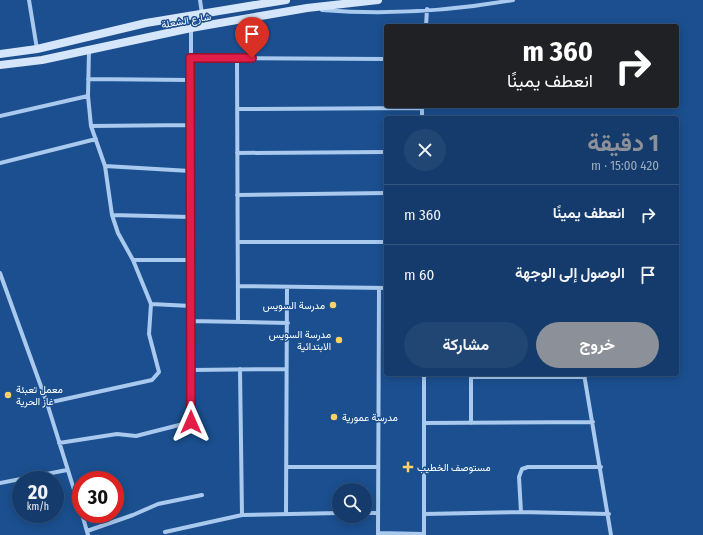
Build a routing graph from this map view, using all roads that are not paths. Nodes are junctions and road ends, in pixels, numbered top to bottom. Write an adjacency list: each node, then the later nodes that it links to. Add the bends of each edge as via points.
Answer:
1 (29, 0): 11 (street)
2 (200, 0): 8 (street)
3 (286, 0): 8 (main road, شارع الشعلة)
4 (378, 0): 6 (main road, شارع الشعلة)
5 (512, 0): 7 (street)
6 (307, 8): 7 (street, via 358,12); 10 (main road, شارع الشعلة)
7 (427, 9): 9 (street)
8 (202, 14): 11 (main road, شارع الشعلة, via 126,27)
9 (426, 24)
10 (191, 28): 12 (main road, شارع الشعلة); 14 (street)
11 (37, 49): 13 (main road, شارع الشعلة)
12 (89, 50): 17 (main road, شارع الشعلة, via 42,60); 18 (street)
13 (0, 54)
14 (190, 58): 15 (street); 19 (street)
15 (237, 58): 16 (street); 22 (street)
16 (384, 59)
17 (0, 65)
18 (88, 79): 19 (street); 20 (street)
19 (190, 80): 24 (street)
20 (88, 96): 23 (street); 25 (street)
21 (384, 107): 22 (street)
22 (237, 109): 28 (street)
23 (0, 116)
24 (190, 125): 25 (street); 31 (street)
25 (91, 126): 26 (street)
26 (96, 139): 29 (street); 30 (street)
27 (384, 152): 28 (street)
28 (237, 153): 33 (street)
29 (0, 163)
30 (105, 166): 31 (street); 34 (street)
31 (190, 171): 35 (street)
32 (384, 193): 33 (street)
33 (237, 195): 36 (street)
34 (112, 215): 35 (street); 38 (street, via 118,233)
35 (190, 216): 39 (street)
36 (238, 242): 37 (street); 41 (street)
37 (384, 242)
38 (133, 260): 39 (street); 45 (street)
39 (190, 260): 46 (street)
40 (0, 273): 56 (street)
41 (238, 286): 42 (street); 48 (street)
42 (287, 287): 43 (street); 49 (street)
43 (378, 288): 44 (street); 62 (street)
44 (384, 288)
45 (151, 304): 46 (street); 56 (street, via 149,334 159,366 158,376 152,380)
46 (191, 306): 47 (street)
47 (191, 321): 48 (street); 52 (street)
48 (238, 322): 49 (street)
49 (288, 323): 51 (street)
50 (240, 369): 51 (street); 52 (street); 75 (street)
51 (286, 369): 61 (street)
52 (191, 370): 60 (street, via 191,422 136,436 117,434)
53 (424, 376): 58 (street)
54 (471, 376): 59 (street)
55 (585, 376): 57 (street)
56 (46, 403): 60 (street)
57 (594, 422): 59 (street); 63 (street)
58 (424, 423): 59 (street); 73 (street)
59 (471, 423)
60 (59, 443): 64 (street)
61 (287, 467): 62 (street); 69 (street)
62 (378, 467): 72 (street)
63 (601, 467): 68 (street, via 528,467 522,470 519,477); 74 (street)
64 (67, 470): 65 (street); 66 (street)
65 (0, 483)
66 (72, 485)
67 (202, 495): 78 (street, via 158,504)
68 (521, 512): 73 (street); 74 (street)
69 (286, 513): 70 (street); 75 (street)
70 (332, 513)
71 (372, 513): 72 (street)
72 (378, 513): 79 (street)
73 (424, 514): 80 (street)
74 (609, 514): 81 (street)
75 (242, 515): 77 (street)
76 (84, 523): 78 (street)
77 (165, 532)
78 (88, 533)
79 (378, 534): 80 (street)
80 (424, 534)
81 (611, 535)

